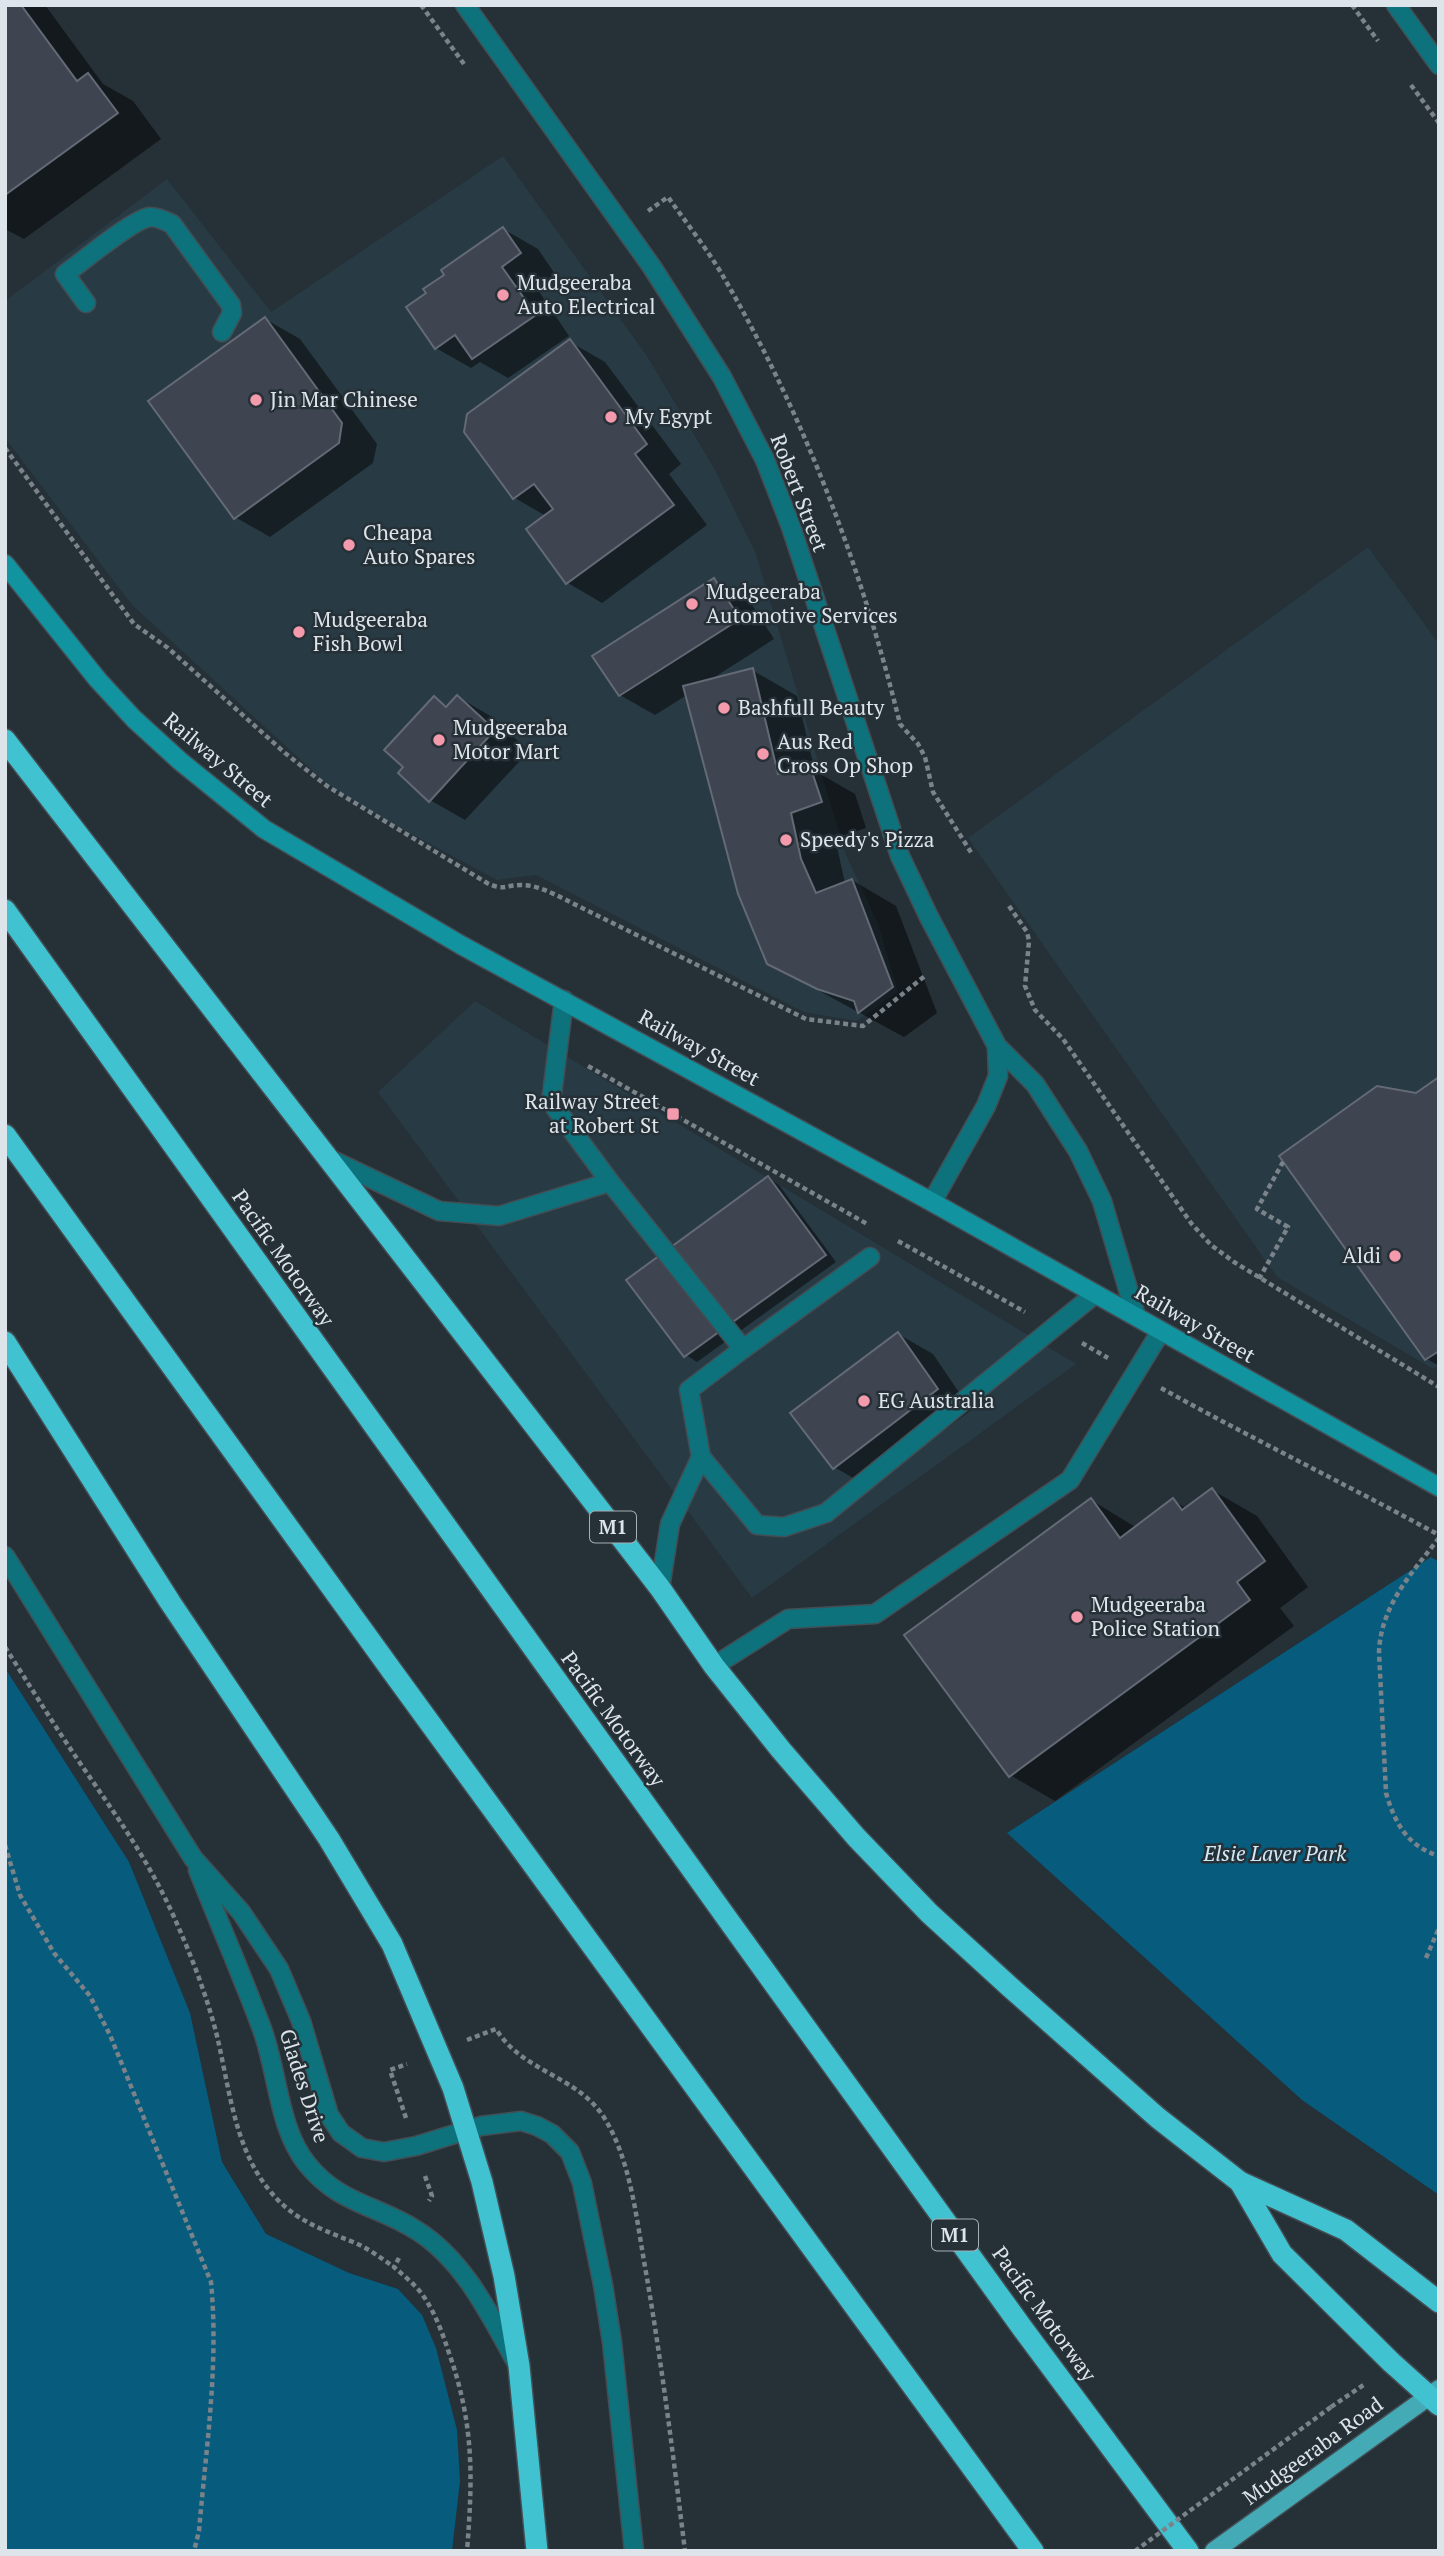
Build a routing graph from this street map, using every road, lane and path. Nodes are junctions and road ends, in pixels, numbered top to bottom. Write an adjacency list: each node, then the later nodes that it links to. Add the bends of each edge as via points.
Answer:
1 (421, 5): 5 (path)
2 (465, 5): 17 (street, Robert Street, via 653,267 722,377 765,460 900,856)
3 (1396, 5): 4 (street)
4 (1439, 65)
5 (467, 69)
6 (86, 303): 7 (street, via 65,274 135,224 150,217 162,219 172,224 231,304 229,323)
7 (222, 332)
8 (5, 448): 15 (path, via 134,624 327,786 487,883 498,888 537,887 556,895 806,1019 863,1026)
9 (5, 564): 16 (main road, Railway Street, via 134,719 264,829)
10 (5, 740): 20 (highway, M1)
11 (1009, 905): 27 (path, via 1027,932 1025,986 1035,1010 1063,1038 1191,1223 1211,1245)
12 (5, 910): 60 (highway, Pacific Motorway / M1, via 1023,2329)
13 (919, 965): 15 (path)
14 (931, 970): 15 (path)
15 (925, 976)
16 (564, 1000): 18 (street); 23 (main road, Railway Street)
17 (997, 1046): 23 (street, Robert Street, via 998,1076 986,1106); 29 (street, Robert Street, via 1035,1084 1078,1151 1102,1201)
18 (557, 1048): 22 (street, via 551,1102); 24 (path)
19 (5, 1135): 58 (highway)
20 (328, 1158): 22 (street, via 439,1210 499,1216); 40 (highway, M1)
21 (1283, 1162): 27 (path, via 1257,1209 1288,1227)
22 (610, 1182): 33 (street)
23 (932, 1202): 28 (main road, Railway Street)
24 (880, 1231)
25 (891, 1237): 30 (path)
26 (870, 1257): 33 (street)
27 (1259, 1279): 35 (path)
28 (1095, 1294): 29 (main road, Railway Street); 30 (street)
29 (1136, 1316): 31 (main road, Railway Street)
30 (1054, 1328): 34 (path); 36 (street, via 826,1513 784,1527 757,1525)
31 (1161, 1331): 34 (street); 37 (main road, Railway Street)
32 (5, 1342): 48 (highway, via 177,1612 330,1839 392,1944)
33 (743, 1349): 36 (street, via 689,1390)
34 (1135, 1373): 38 (path); 42 (street, via 1070,1480 875,1614 788,1619)
35 (1439, 1387)
36 (701, 1457): 40 (street, via 670,1524)
37 (1439, 1487)
38 (1439, 1536): 44 (path, via 1387,1612 1379,1651 1389,1804 1412,1843)
39 (5, 1556): 45 (street, Glades Drive)
40 (660, 1588): 42 (highway, M1)
41 (5, 1647): 50 (path, via 143,1854 174,1916 216,2033 233,2110 255,2170 292,2214)
42 (714, 1666): 49 (highway, M1, via 856,1837 929,1913 1158,2118)
43 (5, 1844): 55 (path, via 20,1895 54,1953 90,1996 110,2035 211,2282 213,2364)
44 (1439, 1856)
45 (193, 1858): 48 (street, Glades Drive, via 241,1912 279,1969 301,2021 329,2115 341,2133 362,2148 384,2152); 52 (street, Glades Drive, via 262,2029 299,2153 336,2191 414,2228 445,2253 481,2300)
46 (1439, 1928): 47 (path)
47 (1426, 1958)
48 (467, 2130): 52 (highway, via 499,2255); 57 (street, Glades Drive, via 512,2121 537,2126 565,2145 578,2170 612,2342)
49 (1240, 2182): 51 (highway, M1, via 1346,2230); 53 (highway, M1, via 1282,2254 1391,2362)
50 (394, 2267)
51 (1439, 2302)
52 (519, 2366): 56 (highway)
53 (1435, 2397): 61 (main road, Mudgeeraba Road)
54 (1331, 2407): 59 (path, bridge)
55 (194, 2551)
56 (537, 2551)
57 (634, 2551)
58 (1033, 2551)
59 (1135, 2551)
60 (1188, 2551)
61 (1214, 2551)

